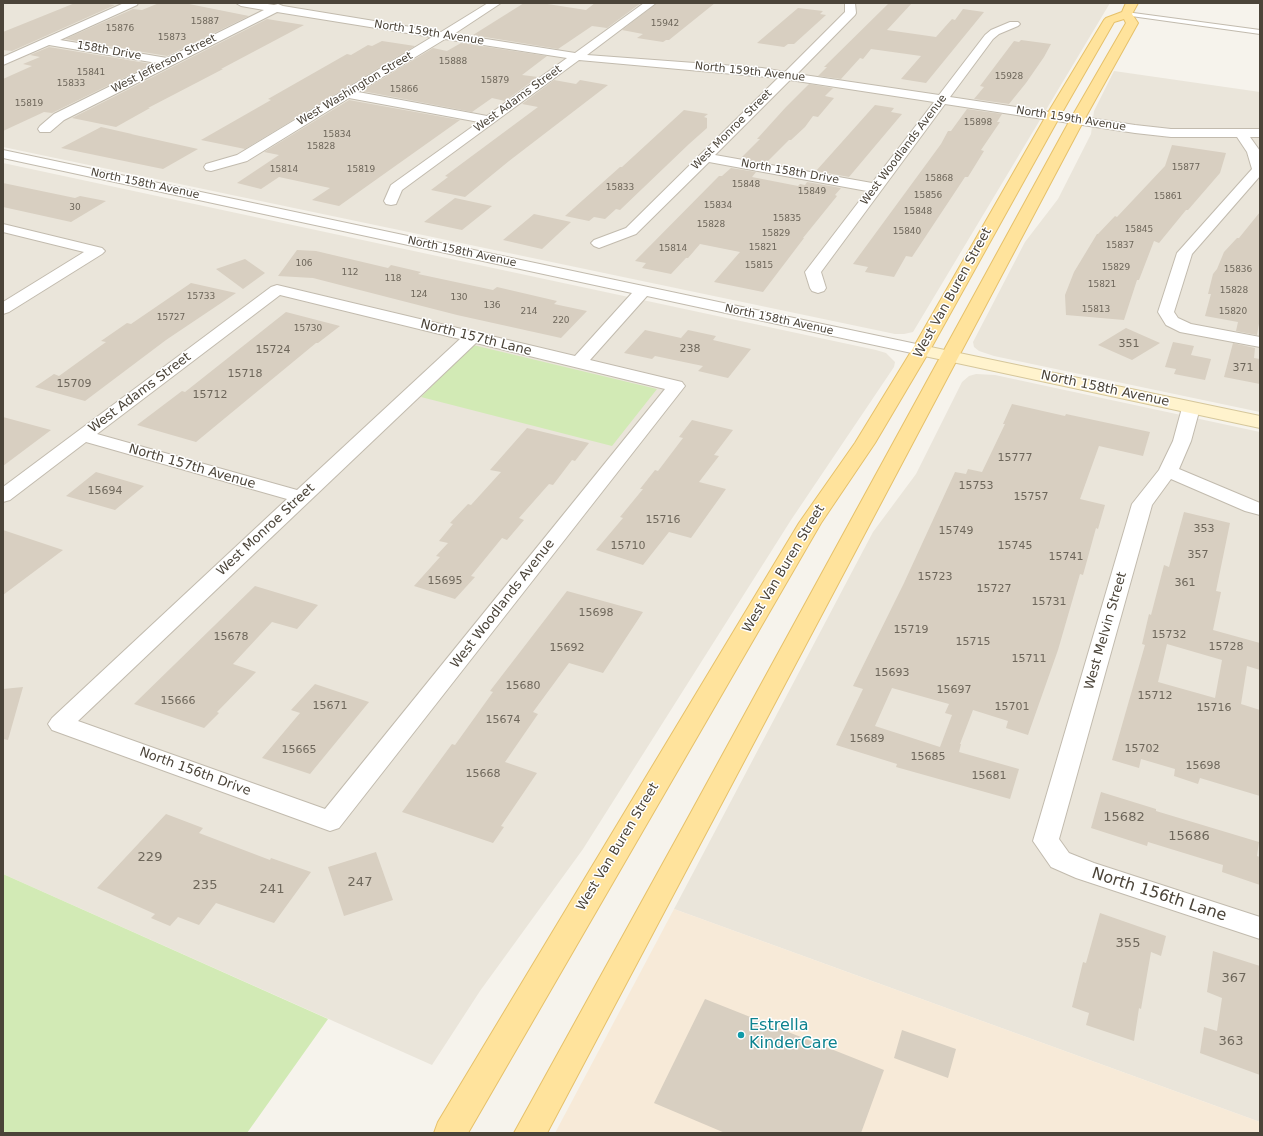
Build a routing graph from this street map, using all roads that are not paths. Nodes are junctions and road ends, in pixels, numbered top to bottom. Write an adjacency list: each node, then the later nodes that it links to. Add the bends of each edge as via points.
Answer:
1 (133, 3): 15 (street)
2 (241, 3): 8 (street, North 159th Avenue)
3 (286, 3): 8 (street, West Jefferson Street)
4 (496, 3): 14 (street, West Washington Street)
5 (651, 3): 16 (street, West Adams Street)
6 (850, 3): 19 (street, West Monroe Street, via 851,13)
7 (1132, 3): 9 (main road)
8 (275, 8): 14 (street, North 159th Avenue); 18 (street, West Jefferson Street)
9 (1126, 14): 12 (lane); 22 (main road, West Van Buren Street, via 1110,20); 24 (main road, West Van Buren Street, via 1132,23)
10 (1014, 24): 21 (street, West Woodlands Avenue, via 988,37)
11 (1260, 28): 12 (lane)
12 (1248, 30): 13 (lane)
13 (1260, 32)
14 (443, 36): 16 (street, North 159th Avenue); 20 (street, West Washington Street)
15 (48, 41): 17 (street); 18 (street, 158th Drive)
16 (576, 57): 19 (street, North 159th Avenue, via 741,69); 23 (street, West Adams Street)
17 (3, 61)
18 (169, 62): 25 (street, West Jefferson Street, via 59,117)
19 (787, 75): 21 (street, North 159th Avenue); 29 (street, West Monroe Street)
20 (347, 94): 23 (street); 30 (street, West Washington Street, via 242,158)
21 (942, 99): 22 (street, North 159th Avenue); 31 (street, West Woodlands Avenue)
22 (1053, 116): 24 (street, North 159th Avenue); 41 (main road, West Van Buren Street)
23 (490, 120): 32 (street, West Adams Street, via 396,188)
24 (1077, 120): 26 (street, North 159th Avenue, via 1158,132); 42 (main road, West Van Buren Street)
25 (45, 130)
26 (1241, 133): 27 (street, North 159th Avenue); 40 (street, via 1254,152 1260,169 1185,253 1166,312 1172,321 1186,328)
27 (1260, 133)
28 (3, 154): 37 (street, North 158th Avenue)
29 (705, 157): 31 (street, North 158th Drive); 34 (street, West Monroe Street, via 632,231)
30 (211, 167)
31 (875, 188): 35 (street, West Woodlands Avenue, via 812,272)
32 (392, 201)
33 (3, 228): 38 (street, via 97,251)
34 (599, 243)
35 (818, 288)
36 (277, 290): 39 (street, North 157th Lane); 47 (street, West Adams Street)
37 (644, 291): 41 (street, North 158th Avenue); 43 (street)
38 (3, 309)
39 (472, 337): 43 (street, North 157th Lane); 50 (street, West Monroe Street)
40 (1260, 342)
41 (921, 350): 42 (street, North 158th Avenue); 56 (main road, West Van Buren Street, via 865,443 810,523)
42 (951, 357): 45 (street, North 158th Avenue); 57 (main road, West Van Buren Street)
43 (578, 363): 44 (street, North 157th Lane)
44 (676, 386): 53 (street, West Woodlands Avenue)
45 (1191, 408): 46 (street, North 158th Avenue); 48 (street, West Melvin Street, via 1182,441)
46 (1260, 422)
47 (84, 436): 49 (street, West Adams Street); 50 (street, North 157th Avenue)
48 (1168, 471): 51 (street); 54 (street, West Melvin Street, via 1142,504 1046,841)
49 (3, 496)
50 (301, 497): 52 (street, West Monroe Street)
51 (1260, 509)
52 (60, 724): 53 (street, North 156th Drive)
53 (330, 821)
54 (1060, 860): 55 (street, North 156th Lane, via 1085,871)
55 (1260, 928)
56 (450, 1133)
57 (530, 1133)

